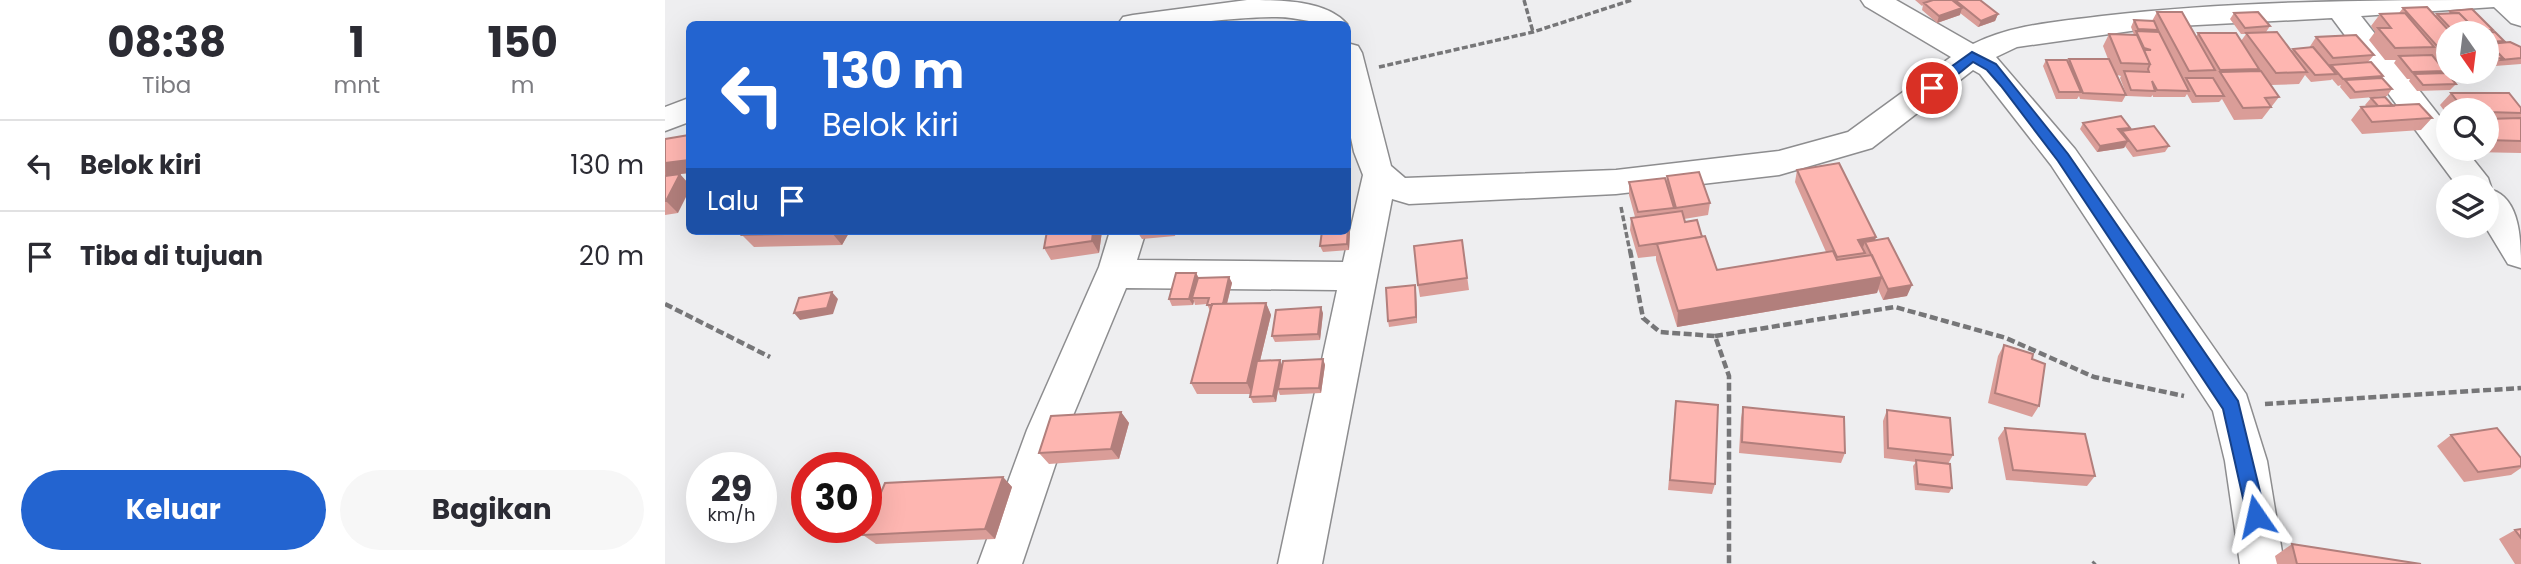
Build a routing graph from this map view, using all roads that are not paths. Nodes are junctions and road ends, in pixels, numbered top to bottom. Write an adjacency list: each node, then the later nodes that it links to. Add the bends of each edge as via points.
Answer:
1 (1875, 0): 8 (street)
2 (2486, 0): 4 (street)
3 (2504, 0): 5 (street)
4 (2340, 8): 8 (street, via 2257,10 2081,26 2010,38); 13 (street)
5 (2521, 17)
6 (1181, 21): 7 (street, via 1271,4 1319,12)
7 (1329, 21)
8 (1972, 56): 12 (street, via 1860,140 1779,163 1616,182 1409,191 1393,188); 21 (street, via 2006,82 2063,157 2232,406)
9 (1352, 63): 12 (street)
10 (686, 110): 11 (street)
11 (665, 120)
12 (1366, 163): 18 (street)
13 (2467, 175)
14 (2499, 220): 16 (street)
15 (1127, 235): 17 (street)
16 (2521, 254)
17 (1114, 274): 18 (street); 19 (street, via 1047,430)
18 (1358, 276): 20 (street)
19 (1000, 564)
20 (1300, 564)
21 (2262, 564)

